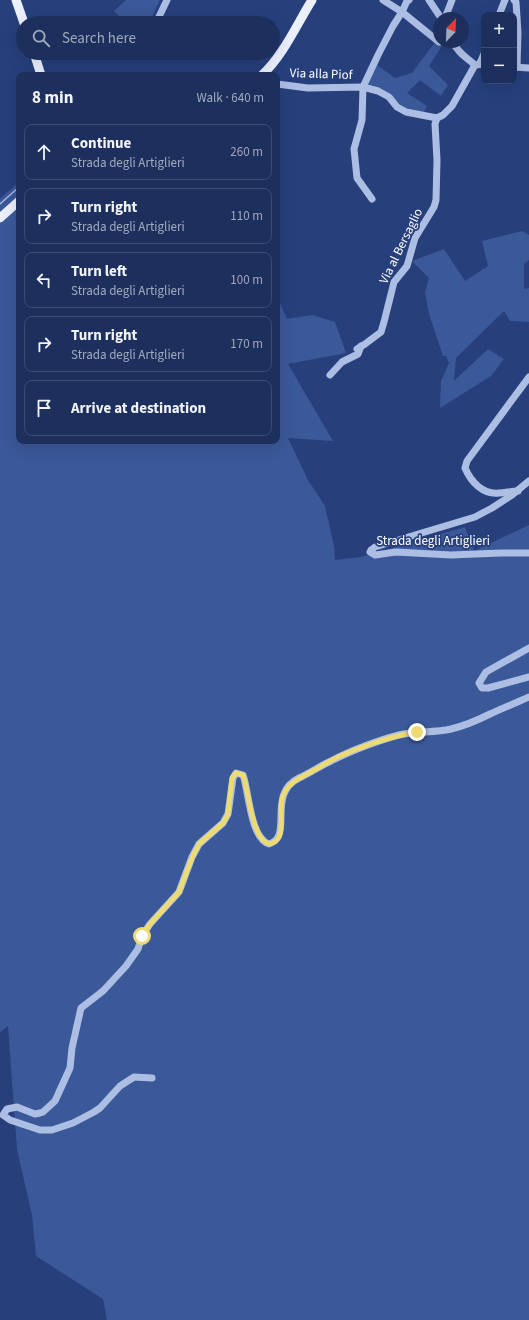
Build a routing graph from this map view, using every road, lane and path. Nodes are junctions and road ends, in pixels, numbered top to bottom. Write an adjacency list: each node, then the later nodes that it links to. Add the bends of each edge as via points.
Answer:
1 (16, 0): 14 (main road)
2 (167, 0): 15 (street)
3 (312, 0): 19 (main road)
4 (383, 0): 10 (street)
5 (409, 0): 10 (street)
6 (429, 0): 11 (street)
7 (452, 0): 12 (street)
8 (505, 0): 13 (street)
9 (514, 0): 18 (street)
10 (402, 12): 16 (street); 28 (street)
11 (437, 12)
12 (447, 12)
13 (500, 12)
14 (22, 16)
15 (159, 16)
16 (433, 37)
17 (457, 48): 22 (street, via 462,55)
18 (516, 48)
19 (280, 52)
20 (36, 60): 25 (main road)
21 (275, 60): 26 (main road)
22 (480, 64): 29 (street, via 452,106)
23 (517, 67): 24 (street)
24 (529, 68)
25 (40, 72)
26 (266, 72)
27 (280, 84): 28 (street, Via alla Piof, via 308,88)
28 (363, 87): 29 (street, Via alla Piof, via 378,90 406,112); 30 (street, via 362,120 354,149 357,178)
29 (437, 118): 33 (street, Via al Bersaglio, via 434,207 415,238 407,266 394,282 381,332 359,348 358,354 345,360)
30 (372, 199)
31 (16, 203): 32 (main road)
32 (0, 218)
33 (334, 373)
34 (529, 377): 36 (street, via 467,461 465,468 468,476 486,492)
35 (529, 481): 36 (street, Strada degli Artiglieri)
36 (518, 491): 37 (street, Strada degli Artiglieri, via 475,517 375,547 370,552 375,555 396,552 451,555)
37 (529, 553)
38 (529, 648): 39 (street, via 486,672 479,683 482,688 488,688)
39 (529, 677)
40 (529, 697): 41 (street, via 452,729 398,736 360,749 296,780 282,798 279,838 271,844 263,841 257,830 243,775 236,773 232,778 228,814 223,823 199,844 179,892 150,924 126,966 103,991 81,1008 70,1068 55,1101 40,1113 35,1114 17,1107 7,1109 3,1115 10,1120 40,1130 52,1130 94,1112 120,1086 134,1078)
41 (152, 1078)

